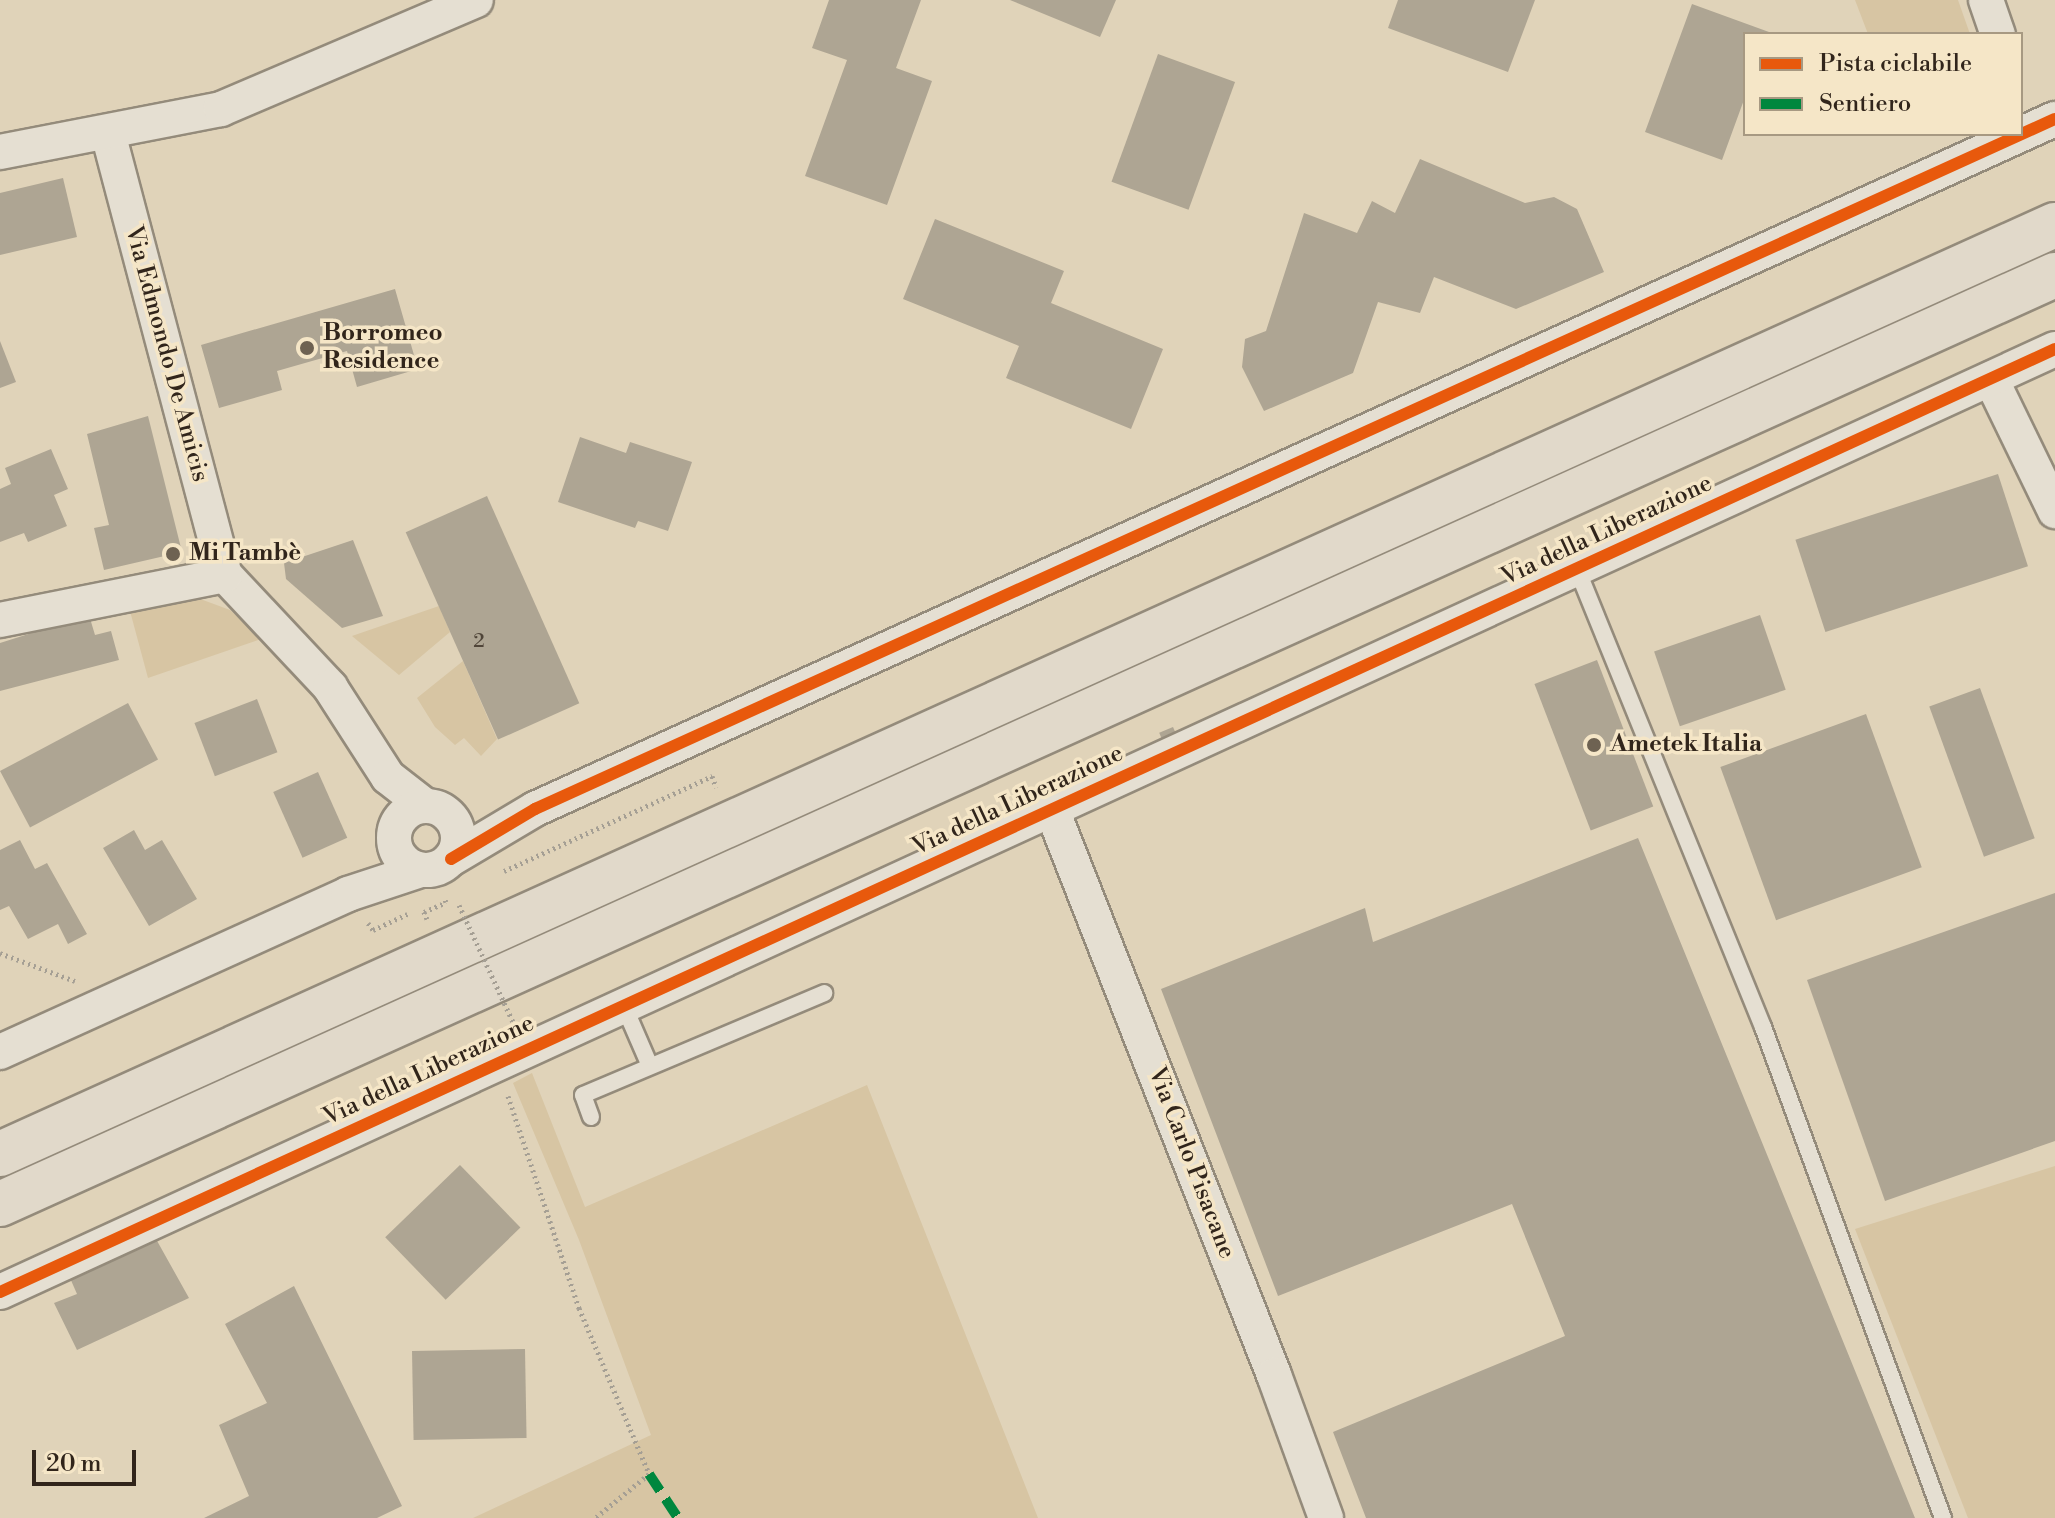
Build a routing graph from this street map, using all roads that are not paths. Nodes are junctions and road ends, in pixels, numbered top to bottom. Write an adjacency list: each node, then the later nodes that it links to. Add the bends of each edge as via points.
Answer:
1 (476, 0): 4 (street, via 221,109)
2 (1986, 0): 3 (street)
3 (1997, 32)
4 (108, 133): 6 (street); 15 (street, Via Edmondo De Amicis)
5 (1994, 136): 17 (street)
6 (0, 152)
7 (2055, 225): 27 (highway)
8 (2055, 275): 11 (highway)
9 (2055, 292): 11 (highway)
10 (2055, 349): 12 (street, Via della Liberazione)
11 (1891, 350): 28 (highway)
12 (1991, 379): 13 (street); 14 (street, Via della Liberazione)
13 (2055, 511)
14 (1577, 569): 18 (street, Via della Liberazione); 31 (lane, via 1763,1027)
15 (225, 575): 16 (street); 19 (street, via 330,687)
16 (0, 620)
17 (535, 809): 19 (street, via 481,820); 20 (street)
18 (1052, 810): 23 (street, Via della Liberazione); 30 (street, Via Carlo Pisacane)
19 (415, 820): 20 (street, via 402,861); 20 (street, via 452,818 458,839); 21 (street, via 380,868)
20 (436, 864): 21 (street)
21 (348, 894): 24 (street)
22 (824, 993): 25 (lane)
23 (624, 1006): 25 (lane); 29 (street, Via della Liberazione)
24 (0, 1052)
25 (650, 1066): 26 (lane, via 583,1095)
26 (591, 1117)
27 (0, 1154)
28 (0, 1204)
29 (0, 1292)
30 (1326, 1518)
31 (1943, 1518)

